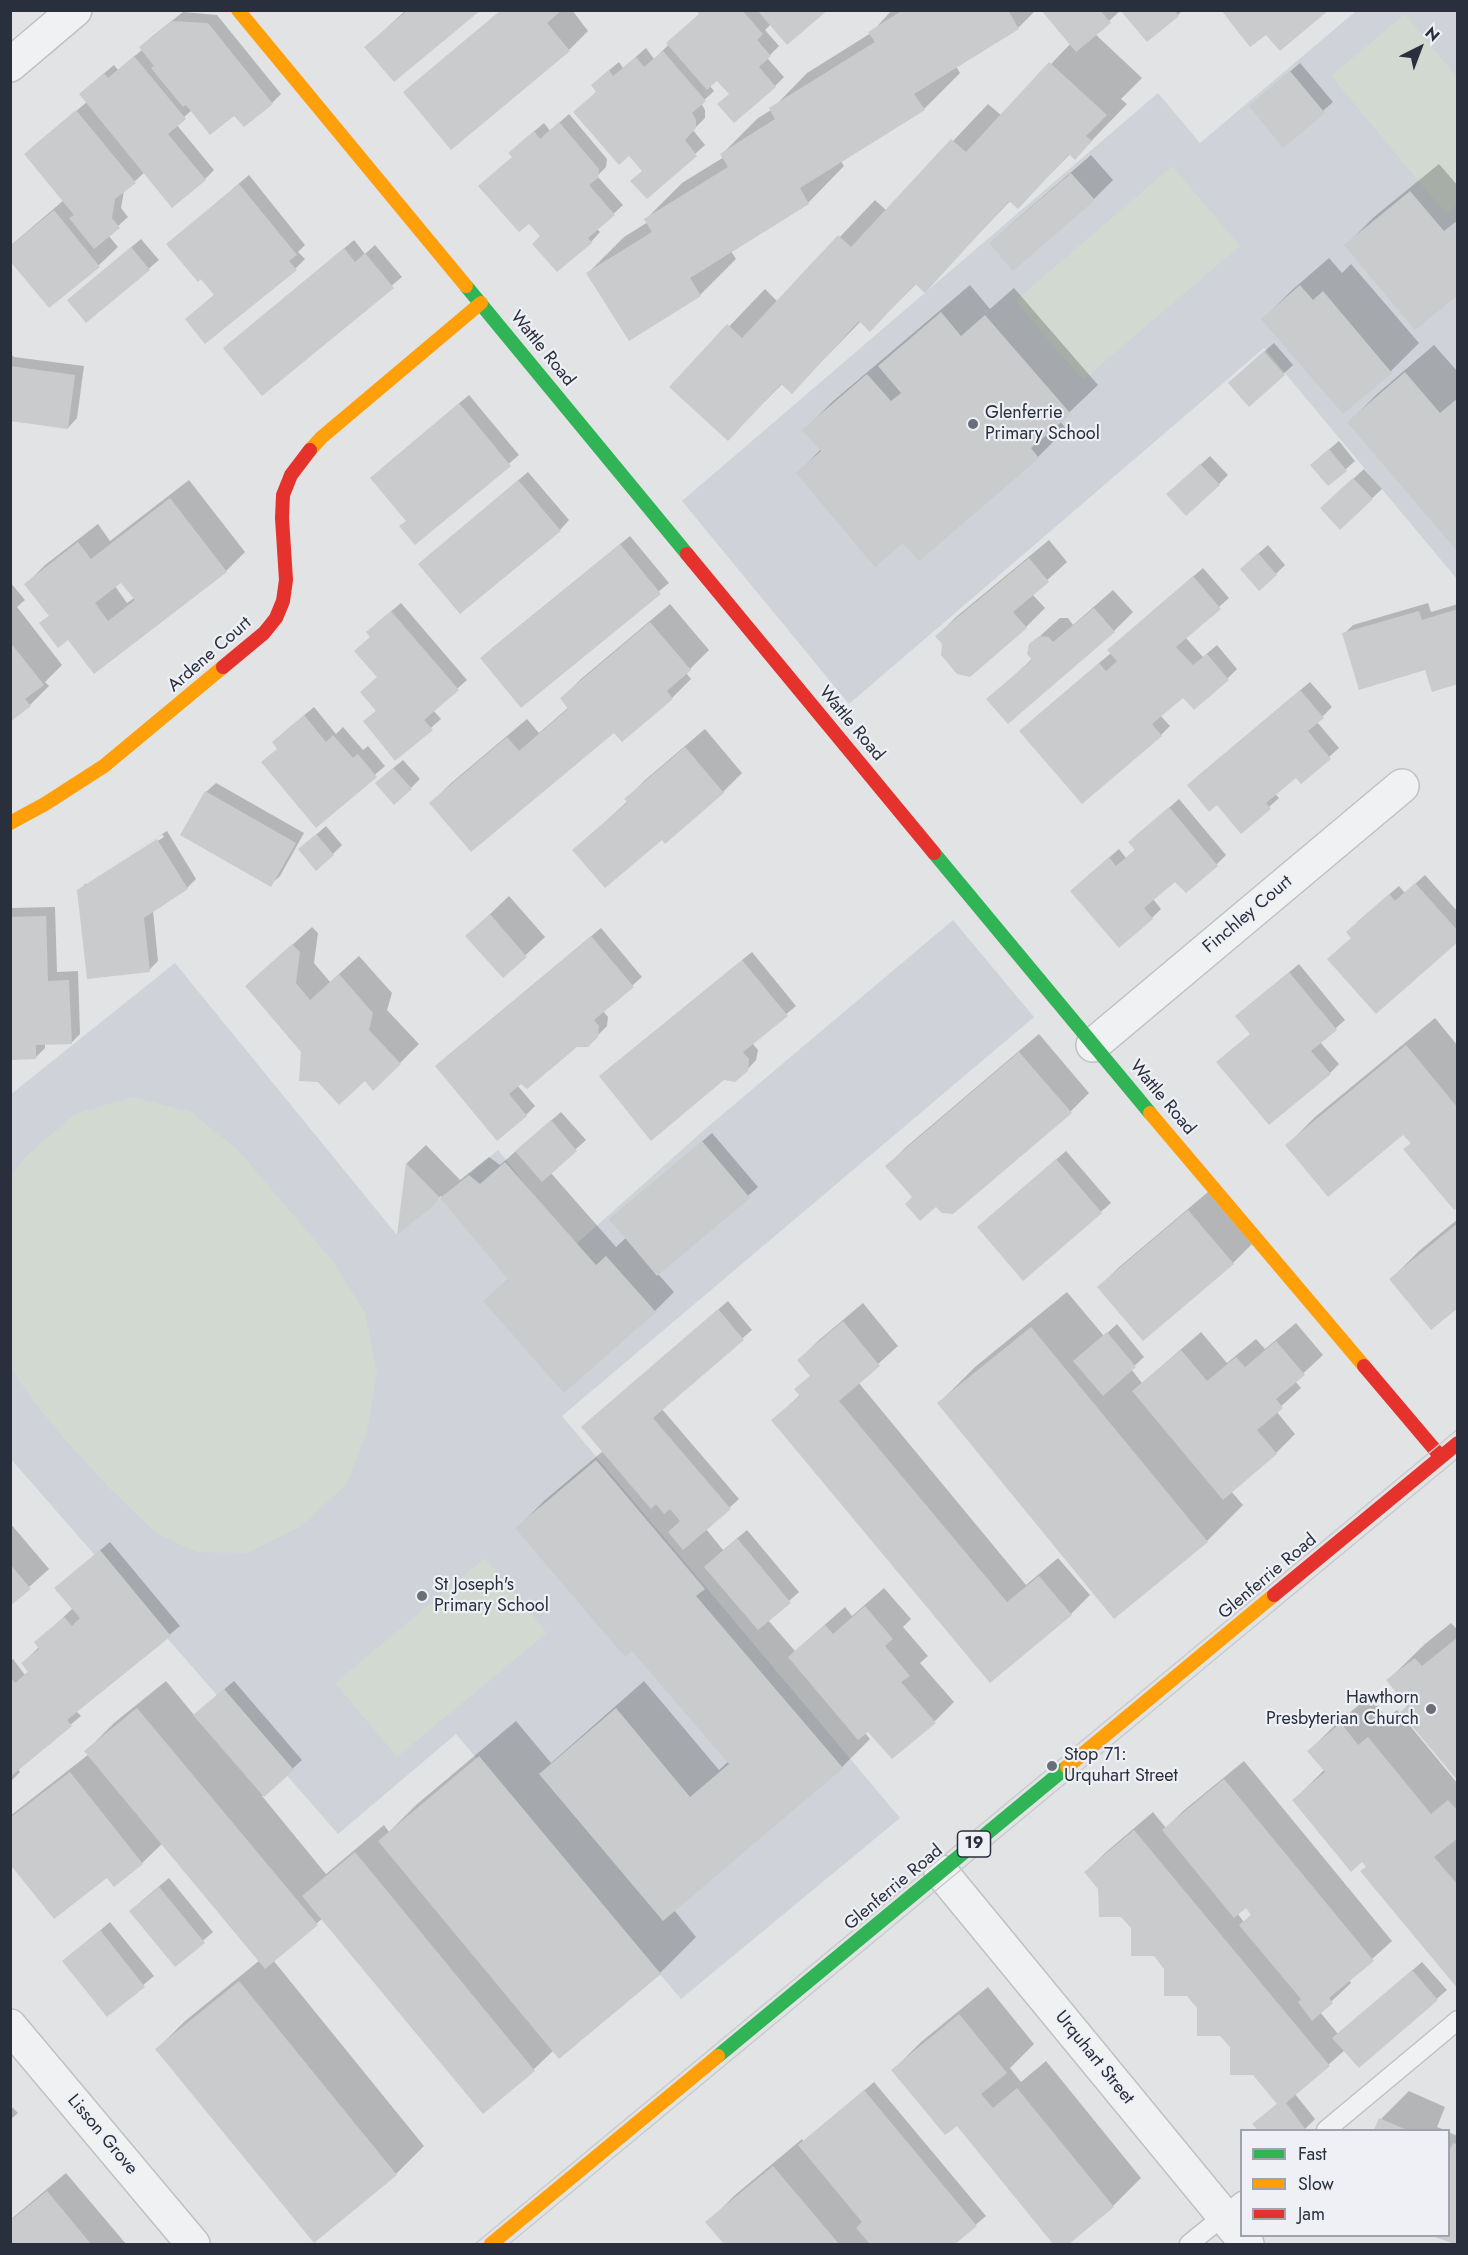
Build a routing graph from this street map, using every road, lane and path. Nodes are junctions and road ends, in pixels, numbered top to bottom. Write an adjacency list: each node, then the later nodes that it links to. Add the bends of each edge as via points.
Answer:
1 (75, 10): 3 (street)
2 (238, 10): 4 (street, Wattle Road)
3 (10, 65)
4 (481, 303): 6 (street, Ardene Court, via 322,437 291,475 282,518 286,580 283,601 264,633 104,766); 7 (street, Wattle Road)
5 (1402, 786): 7 (street, Finchley Court)
6 (10, 823)
7 (1094, 1045): 9 (street, Wattle Road)
8 (1458, 1443): 9 (street, Glenferrie Road / 19)
9 (1441, 1457): 10 (street, Glenferrie Road / 19)
10 (941, 1872): 14 (street, Urquhart Street); 17 (street, Glenferrie Road / 19)
11 (1458, 2020): 13 (lane)
12 (10, 2026): 16 (street, Lisson Grove)
13 (1327, 2129)
14 (1233, 2209): 15 (street, Urquhart Street); 18 (lane)
15 (1240, 2226)
16 (193, 2244)
17 (491, 2244)
18 (1189, 2244)

